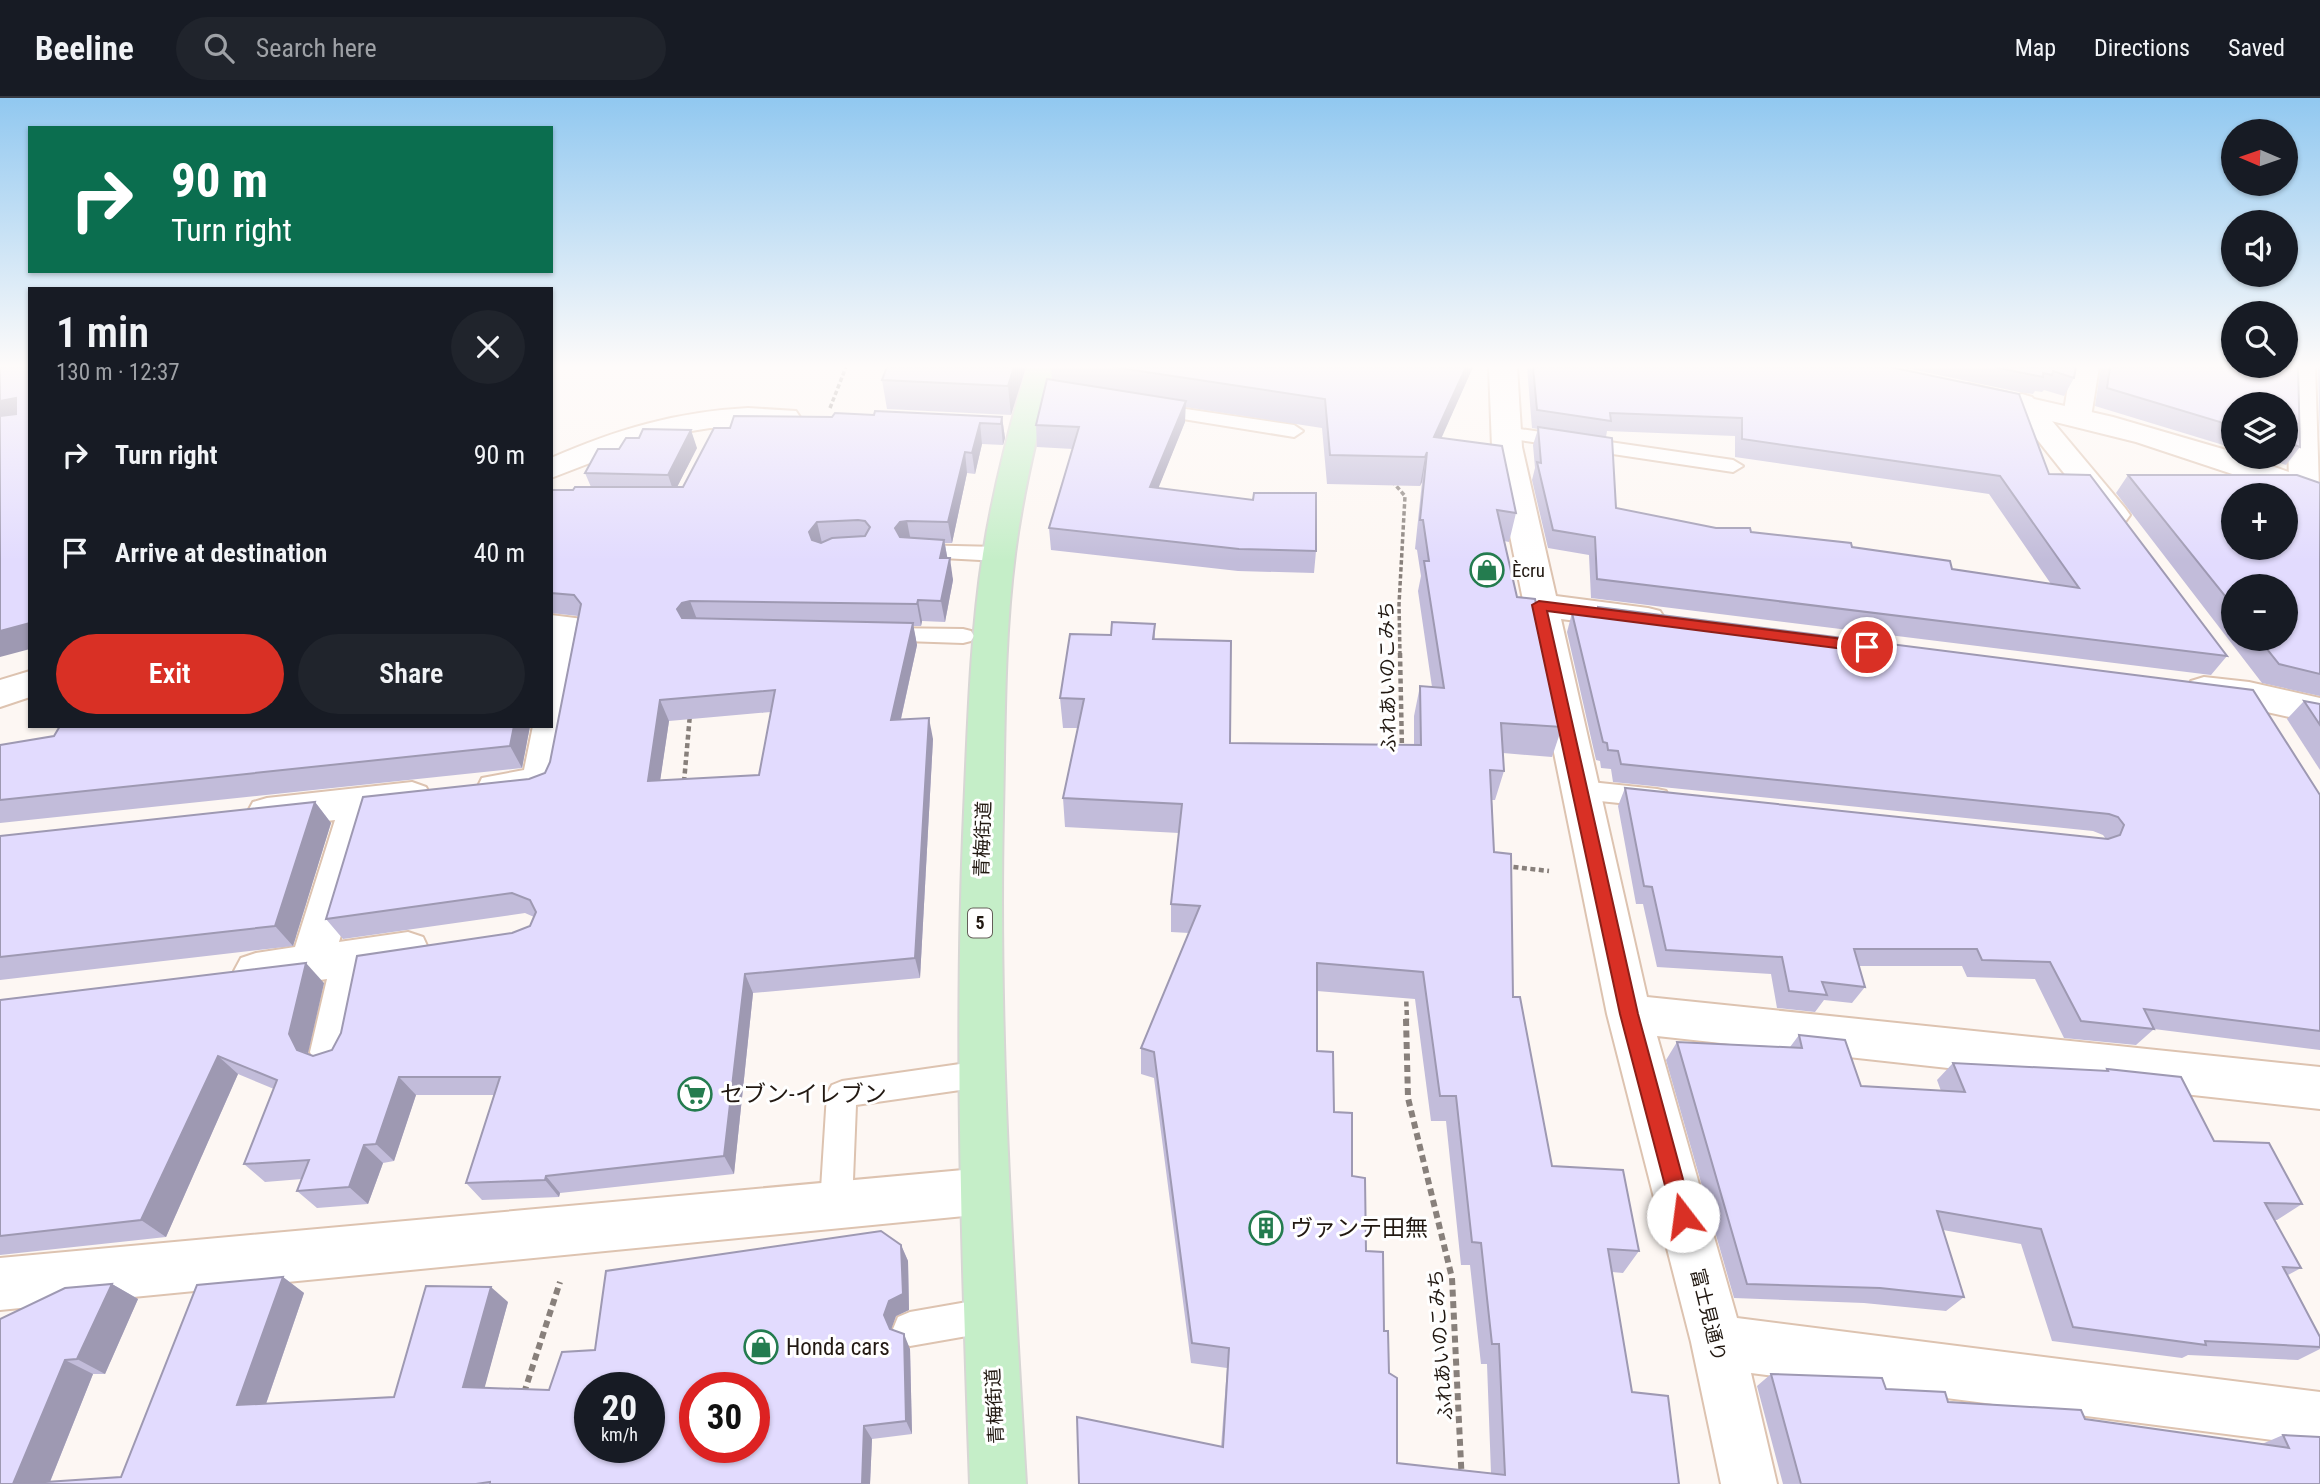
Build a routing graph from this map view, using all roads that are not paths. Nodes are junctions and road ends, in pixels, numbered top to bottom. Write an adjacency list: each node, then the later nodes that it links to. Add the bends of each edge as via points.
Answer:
1 (645, 432): 8 (street)
2 (1024, 432): 12 (main road, 青梅街道 / 5)
3 (2046, 432): 10 (street)
4 (2131, 432): 9 (street)
5 (2307, 432): 9 (street)
6 (1507, 433): 7 (lane); 13 (street, 富士見通り)
7 (1733, 466)
8 (553, 468)
9 (2312, 490)
10 (2133, 540)
11 (911, 551): 12 (lane)
12 (999, 554): 37 (main road, 青梅街道 / 5, via 981,863)
13 (1539, 605): 14 (street); 27 (street, 富士見通り)
14 (1676, 622)
15 (553, 626): 24 (street, via 571,627)
16 (865, 635): 17 (lane)
17 (963, 636)
18 (2224, 662): 22 (street)
19 (28, 684): 21 (street)
20 (2167, 685): 22 (street)
21 (0, 694)
22 (2249, 695): 23 (street); 26 (street)
23 (2320, 711)
24 (553, 718)
25 (551, 728): 29 (street, via 540,783)
26 (2271, 728)
27 (1581, 790): 28 (lane); 35 (street, 富士見通り)
28 (1678, 800)
29 (360, 803): 30 (street); 33 (street)
30 (235, 816)
31 (445, 944): 32 (street)
32 (353, 958): 33 (street); 36 (street)
33 (310, 964): 34 (street)
34 (216, 976)
35 (1629, 1014): 38 (street); 44 (street, 富士見通り)
36 (333, 1052)
37 (981, 1074): 39 (main road, 青梅街道 / 5); 40 (lane, via 842,1094)
38 (2320, 1088)
39 (985, 1191): 40 (street); 42 (main road, 青梅街道 / 5)
40 (836, 1205): 41 (street)
41 (5, 1293)
42 (990, 1315): 43 (lane); 46 (main road, 青梅街道 / 5)
43 (910, 1329)
44 (1717, 1342): 45 (street); 47 (street, 富士見通り)
45 (2320, 1419)
46 (998, 1484)
47 (1749, 1484)

